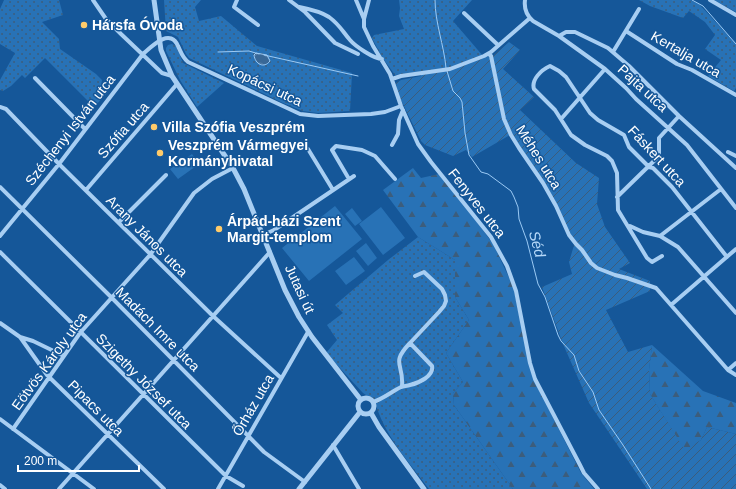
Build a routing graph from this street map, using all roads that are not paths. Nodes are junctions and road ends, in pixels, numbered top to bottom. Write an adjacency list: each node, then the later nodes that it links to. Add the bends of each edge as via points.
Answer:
1 (93, 0): 21 (street, Jutasi út, via 114,28)
2 (154, 0): 18 (street, Jutasi út)
3 (237, 0): 15 (street, via 234,7)
4 (288, 0): 9 (street)
5 (356, 0): 14 (street)
6 (369, 0): 14 (street, Fenyves utca)
7 (525, 0): 13 (street)
8 (710, 0): 12 (street)
9 (299, 7): 22 (street, via 335,43); 24 (street, via 326,15 340,26 355,45 376,59)
10 (639, 9): 16 (street)
11 (464, 13): 19 (street)
12 (736, 15)
13 (530, 18): 17 (street, Pajta utca); 19 (street)
14 (364, 19): 24 (street, Fenyves utca, via 366,33)
15 (258, 25)
16 (626, 31): 20 (street); 30 (street, Kertalja utca, via 677,64)
17 (559, 36): 20 (street, via 566,32 575,32); 25 (street, Pajta utca)
18 (159, 40): 21 (street, Széchenyi István utca); 26 (street, Jutasi út); 33 (street, Kopácsi utca, via 173,39 188,62 300,114 371,114)
19 (498, 46): 23 (street)
20 (613, 52): 34 (street)
21 (142, 54): 26 (street, Jutasi út, via 162,73); 37 (street, Széchenyi István utca)
22 (358, 54)
23 (489, 54): 28 (street, via 450,69); 72 (street, Méhes utca, via 504,119 511,135 543,183 569,235 597,268 656,288)
24 (382, 59): 28 (street, Fenyves utca)
25 (605, 68): 31 (street); 36 (street, Pajta utca)
26 (172, 76): 29 (street, Jutasi út)
27 (36, 78): 37 (street)
28 (392, 79): 33 (street, Fenyves utca)
29 (177, 84): 44 (street, Jutasi út); 52 (street, Szófia utca)
30 (736, 95)
31 (580, 97): 35 (street); 35 (street, Fáskert utca, via 566,77 550,66 534,80 534,89); 43 (street, Fáskert utca, via 594,116 624,135 629,147)
32 (0, 107): 42 (street, Arany János utca, via 6,109)
33 (402, 108): 38 (street, via 398,120 398,134); 111 (street, Fenyves utca, via 418,144 498,248 516,291 535,379 584,473)
34 (679, 116): 36 (street); 45 (street)
35 (561, 119): 54 (street, via 578,141 604,153 612,161 617,173)
36 (668, 127): 43 (street, via 659,138 659,155); 51 (street, Pajta utca, via 687,144)
37 (85, 129): 42 (street, Széchenyi István utca)
38 (392, 145)
39 (308, 149): 53 (street)
40 (728, 152): 41 (street)
41 (736, 156)
42 (59, 164): 52 (street, Arany János utca); 56 (street, Széchenyi István utca)
43 (649, 167): 54 (street); 57 (street, Fáskert utca, via 672,187)
44 (233, 168): 60 (street, Jutasi út); 66 (street, Eötvös Károly utca, via 208,181 194,193)
45 (736, 168)
46 (166, 175): 58 (street)
47 (354, 176): 48 (street)
48 (349, 179): 49 (street, via 332,150 333,147 362,150 375,156); 53 (street)
49 (395, 179)
50 (0, 187): 56 (street, Madách Imre utca)
51 (721, 189): 55 (street, Pajta utca); 57 (street)
52 (86, 190): 58 (street, Arany János utca)
53 (333, 190): 60 (street)
54 (617, 197): 59 (street, via 618,210)
55 (736, 208)
56 (22, 209): 61 (street, Széchenyi István utca); 71 (street, Madách Imre utca)
57 (691, 211): 62 (street); 68 (street, Fáskert utca)
58 (119, 222): 66 (street, Arany János utca)
59 (626, 222): 62 (street, via 632,228); 67 (street, via 647,258 652,262)
60 (263, 235): 65 (street, Jutasi út)
61 (0, 236)
62 (660, 236): 70 (street, via 676,245)
63 (736, 249): 68 (street)
64 (0, 252): 77 (street, Szigethy József utca)
65 (270, 252): 74 (street); 76 (street, Jutasi út, via 289,299)
66 (150, 255): 71 (street, Eötvös Károly utca); 74 (street, Arany János utca)
67 (662, 256)
68 (727, 257): 70 (street)
69 (415, 276): 79 (street, via 424,272 442,289 446,301)
70 (705, 277): 72 (street); 73 (street)
71 (112, 298): 77 (street, Eötvös Károly utca); 81 (street, Madách Imre utca)
72 (671, 305): 83 (street, Méhes utca)
73 (736, 313)
74 (213, 316): 81 (street); 86 (street, Arany János utca)
75 (0, 323): 78 (street, Pipacs utca)
76 (308, 332): 86 (street, Őrház utca); 89 (street, Jutasi út)
77 (80, 333): 80 (street, Eötvös Károly utca); 88 (street, Szigethy József utca)
78 (20, 337): 80 (street, Pipacs utca); 85 (street, Pipacs utca)
79 (410, 343): 87 (street, via 398,361 403,376); 87 (street, via 433,370 424,379)
80 (64, 356): 85 (street, Eötvös Károly utca)
81 (173, 360): 88 (street); 96 (street, Madách Imre utca)
82 (736, 363): 83 (street)
83 (728, 370): 84 (street, Méhes utca)
84 (736, 375)
85 (50, 377): 94 (street, Eötvös Károly utca); 95 (street, Pipacs utca)
86 (281, 378): 96 (street, Őrház utca)
87 (402, 386): 90 (street)
88 (143, 395): 95 (street); 99 (street, Szigethy József utca)
89 (360, 400): 90 (street, via 367,398); 91 (street)
90 (373, 402): 92 (street, via 374,408)
91 (360, 412): 92 (street, via 366,415); 97 (street)
92 (370, 413): 110 (street)
93 (0, 419): 94 (street)
94 (13, 429): 98 (street)
95 (107, 435): 98 (street); 106 (street, Pipacs utca)
96 (248, 436): 99 (street, Őrház utca); 100 (street, Madách Imre utca, via 264,452)
97 (332, 445): 100 (street); 109 (street)
98 (73, 474): 104 (street); 105 (street)
99 (226, 476): 102 (street, Szigethy József utca); 107 (street, Őrház utca)
100 (305, 482): 108 (street)
101 (0, 485): 103 (street)
102 (243, 486)
103 (5, 489)
104 (59, 489)
105 (94, 489)
106 (164, 489)
107 (218, 489)
108 (299, 489)
109 (359, 489)
110 (424, 489)
111 (598, 489)

